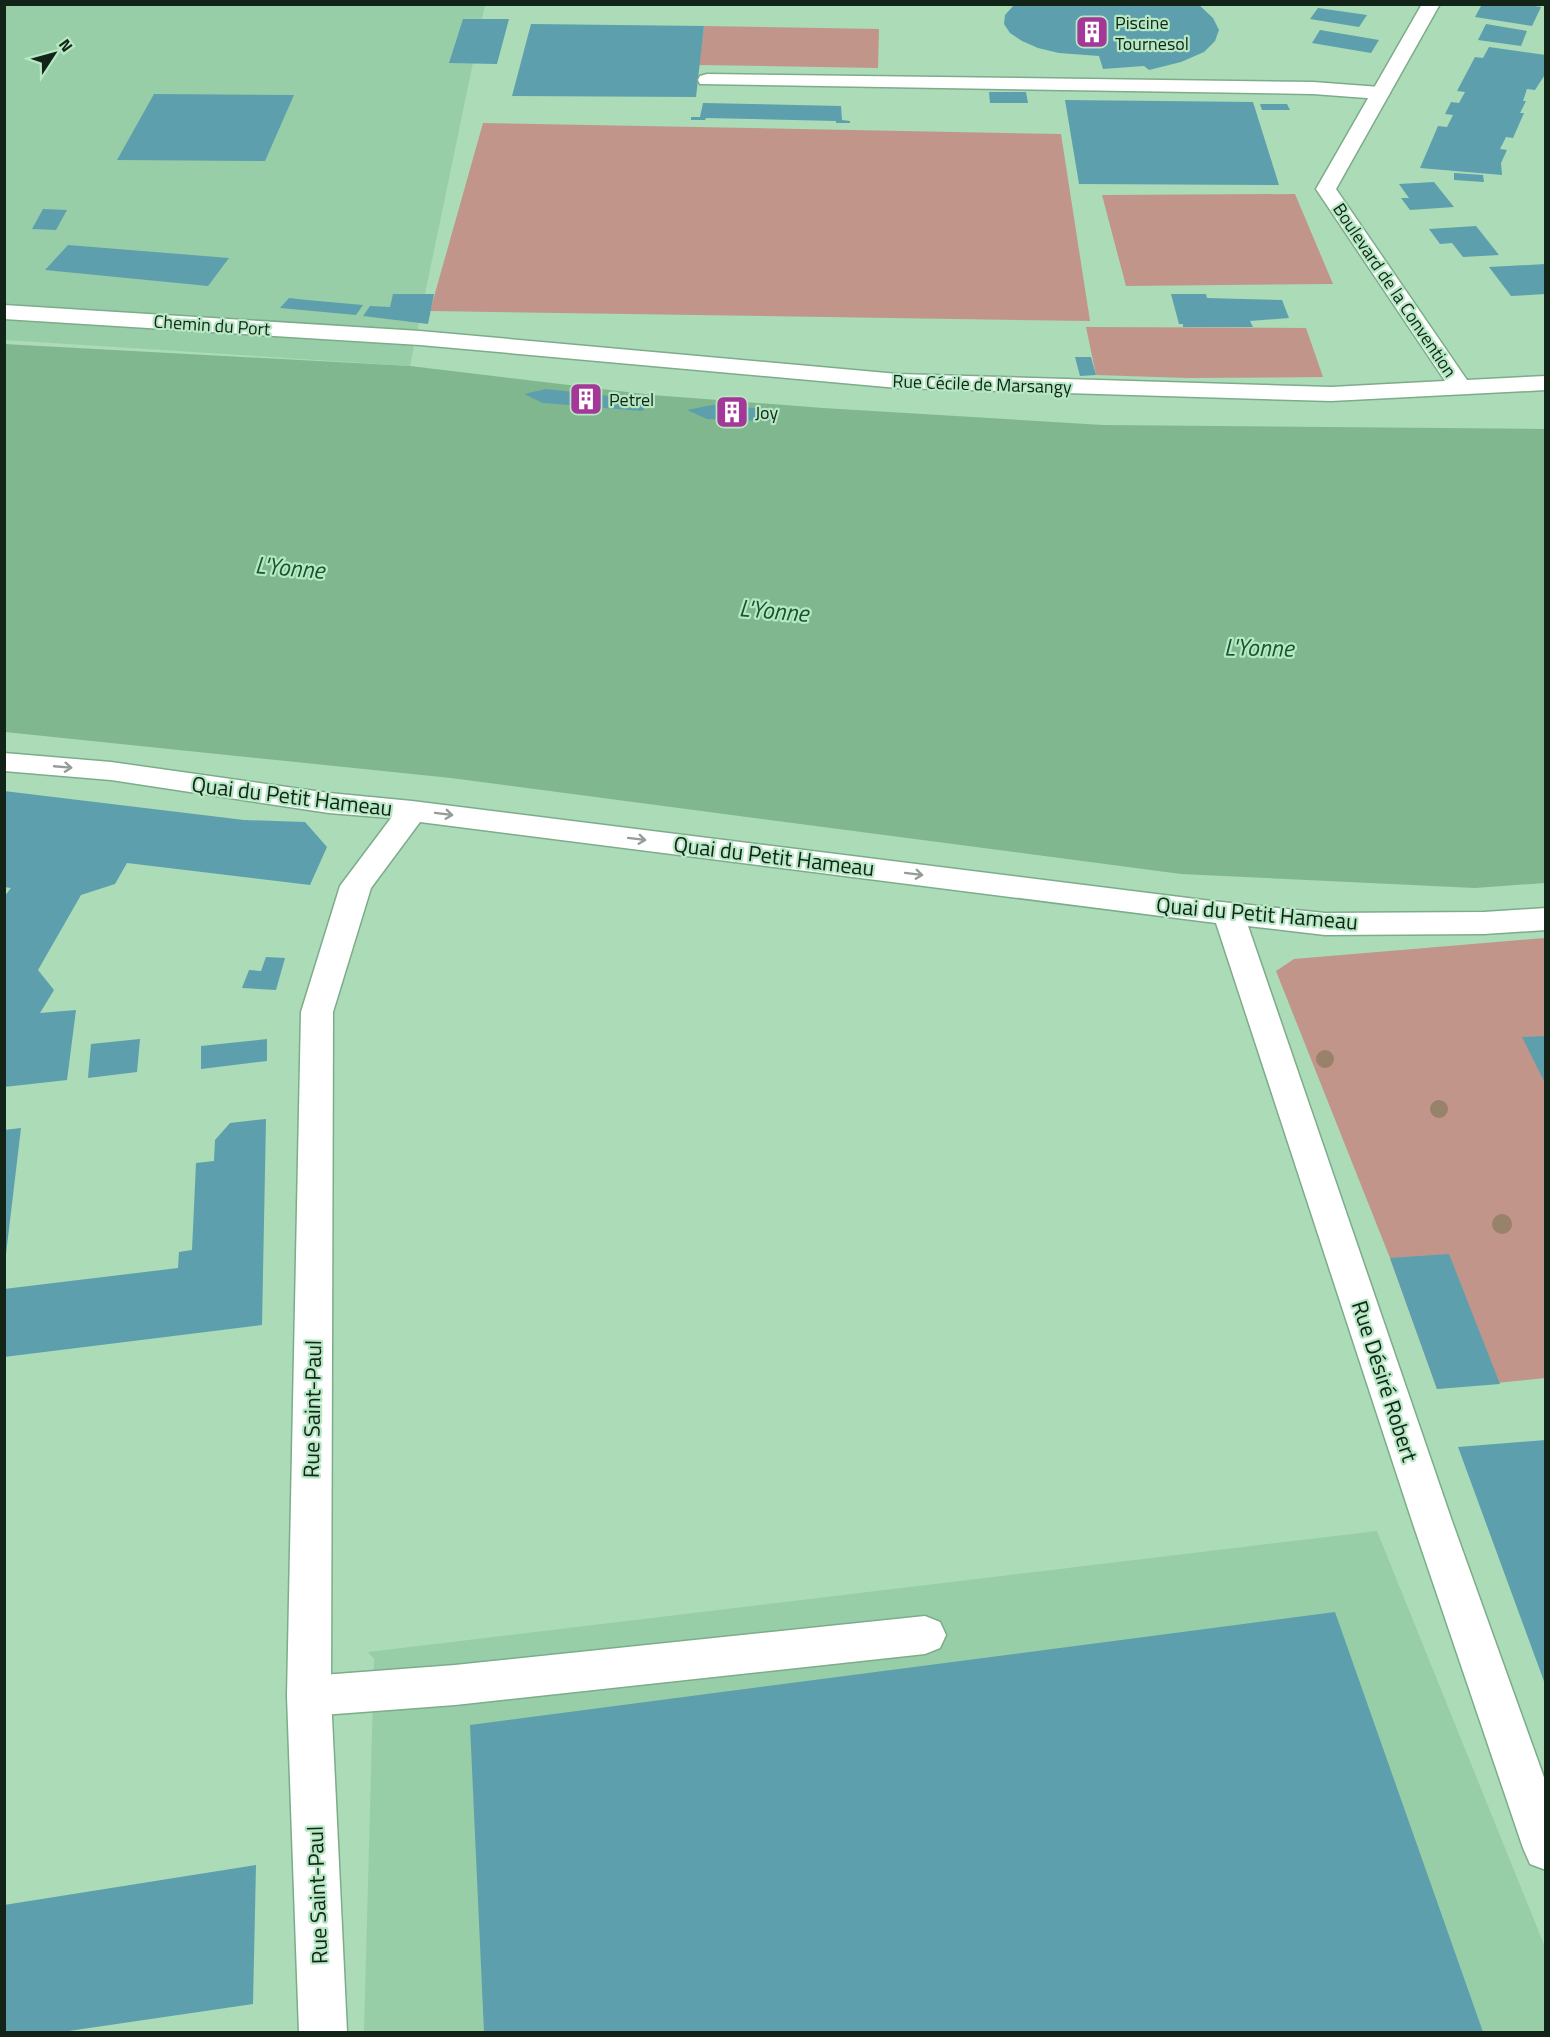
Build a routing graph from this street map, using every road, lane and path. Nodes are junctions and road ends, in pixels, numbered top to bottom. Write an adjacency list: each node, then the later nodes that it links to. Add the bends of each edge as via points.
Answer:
1 (1431, 4): 3 (street, Boulevard de la Convention)
2 (707, 80): 3 (street, via 1313,88)
3 (1380, 93): 7 (street, Boulevard de la Convention, via 1326,189)
4 (4, 312): 5 (street, Chemin du Port)
5 (420, 338): 7 (street, Rue Cécile de Marsangy, via 898,381 1331,394)
6 (1545, 383): 7 (street, Rue Cécile de Marsangy)
7 (1461, 388)
8 (4, 762): 9 (street, Quai du Petit Hameau, one-way to 9, via 111,771 329,803)
9 (412, 811): 10 (street, Quai du Petit Hameau, one-way to 10); 13 (street, Rue Saint-Paul, via 356,886 317,1012)
10 (1228, 913): 11 (street, Quai du Petit Hameau, via 1326,924); 14 (street, Rue Désiré Robert)
11 (1545, 919)
12 (925, 1635): 13 (street, via 455,1685)
13 (309, 1696): 15 (street, Rue Saint-Paul)
14 (1545, 1848)
15 (323, 2032)

